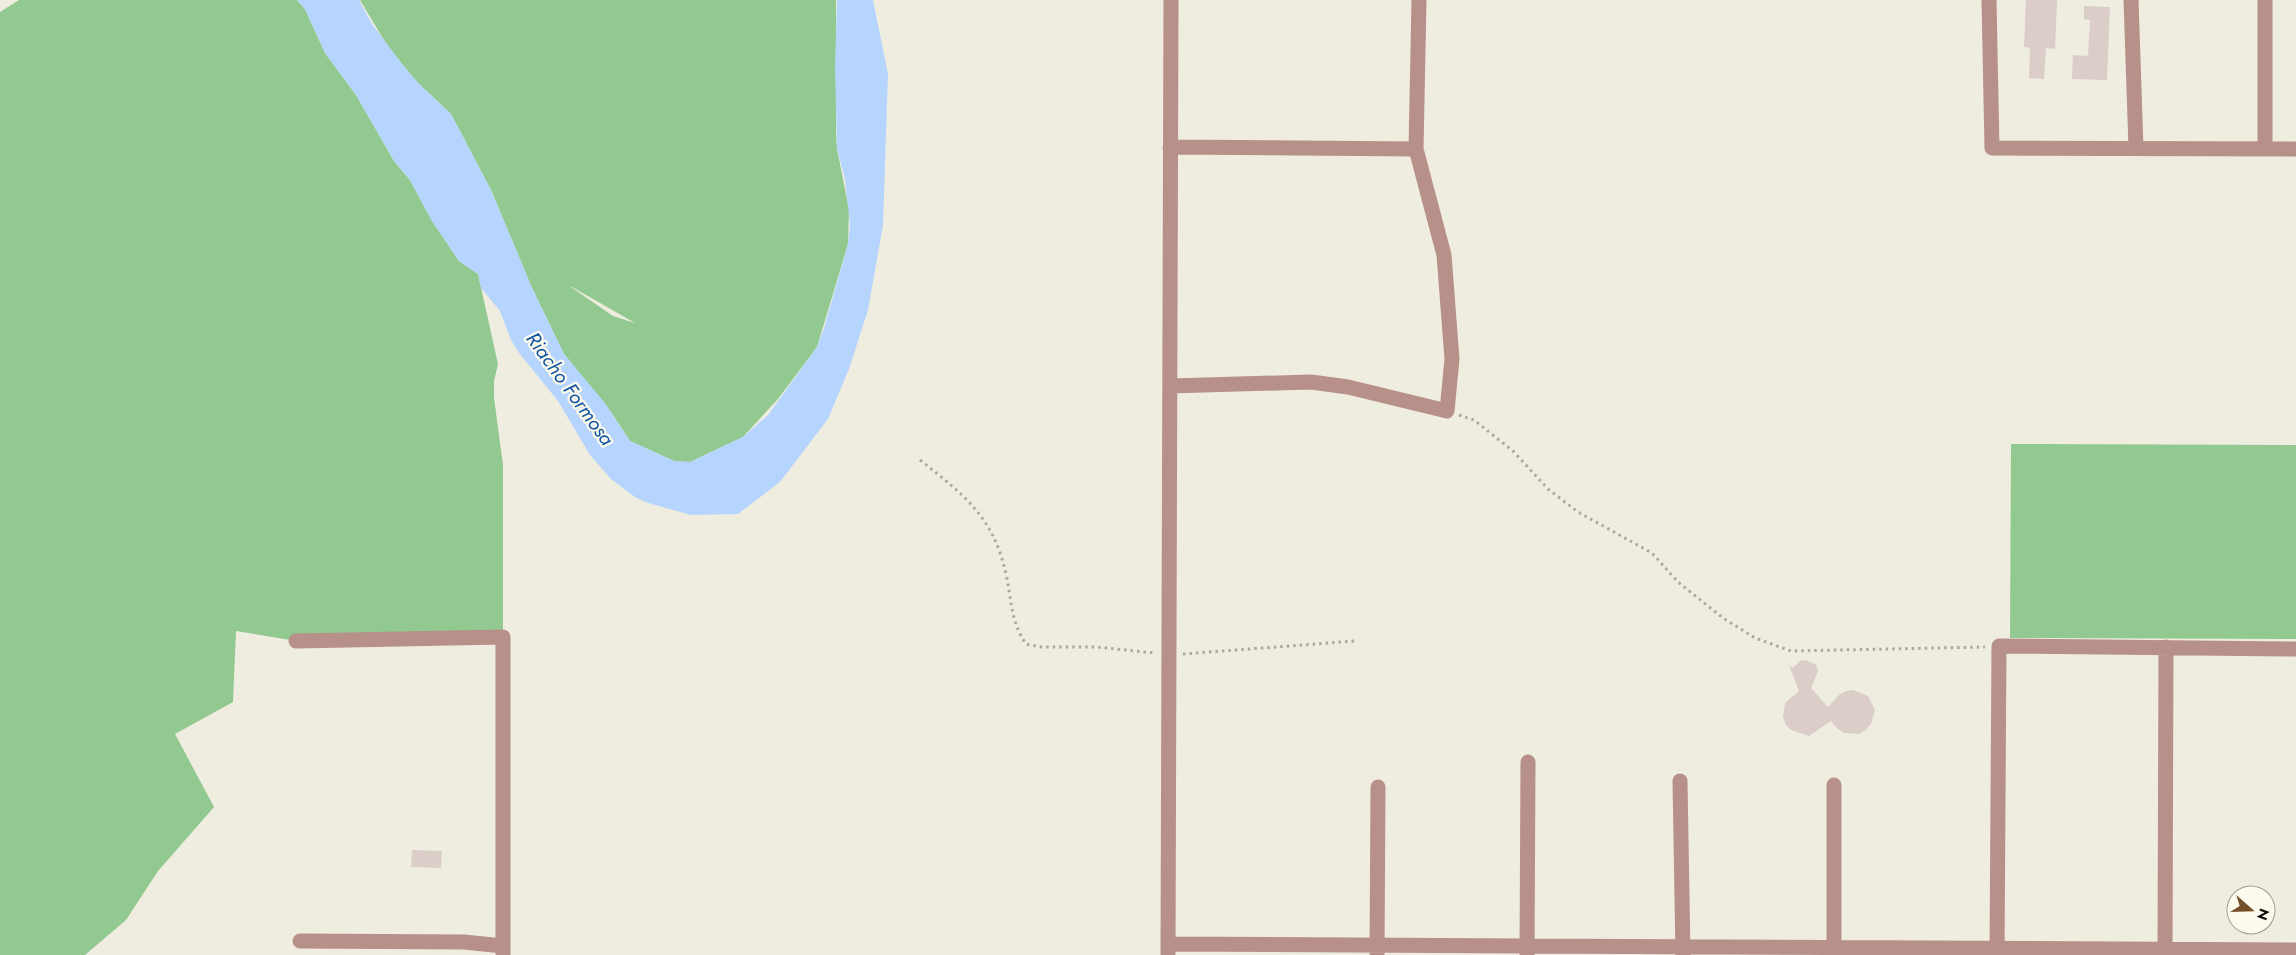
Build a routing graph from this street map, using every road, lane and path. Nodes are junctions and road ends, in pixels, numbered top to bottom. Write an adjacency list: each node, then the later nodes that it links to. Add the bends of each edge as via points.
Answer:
1 (1170, 0): 6 (street)
2 (1419, 0): 8 (street)
3 (1990, 0): 7 (street, via 1992,148)
4 (2131, 0): 7 (street)
5 (2265, 0): 9 (street)
6 (1170, 147): 8 (street); 11 (street)
7 (2136, 148): 9 (street)
8 (1416, 149): 12 (street, via 1444,255 1452,359)
9 (2265, 149): 10 (street)
10 (2296, 149)
11 (1170, 386): 12 (street, via 1311,382 1348,387); 19 (street)
12 (1447, 411): 16 (path, via 1474,420 1513,451 1548,489 1578,512 1652,553 1678,582 1723,618 1755,638 1791,651)
13 (920, 460): 19 (path, via 964,494 987,522 1002,557 1015,628 1026,644)
14 (296, 641): 25 (street, via 503,637)
15 (1355, 641): 19 (path)
16 (1999, 646): 17 (street); 32 (street)
17 (2166, 648): 18 (street); 33 (street)
18 (2296, 648)
19 (1169, 655): 26 (street)
20 (1528, 762): 28 (street)
21 (1680, 781): 30 (street)
22 (1834, 785): 31 (street)
23 (1378, 787): 27 (street)
24 (300, 941): 25 (street, via 464,942)
25 (503, 950)
26 (1168, 950): 27 (street)
27 (1377, 950): 28 (street)
28 (1527, 950): 30 (street)
29 (2296, 950): 33 (street)
30 (1683, 951): 31 (street)
31 (1834, 951): 32 (street)
32 (1996, 952): 33 (street)
33 (2165, 952)

